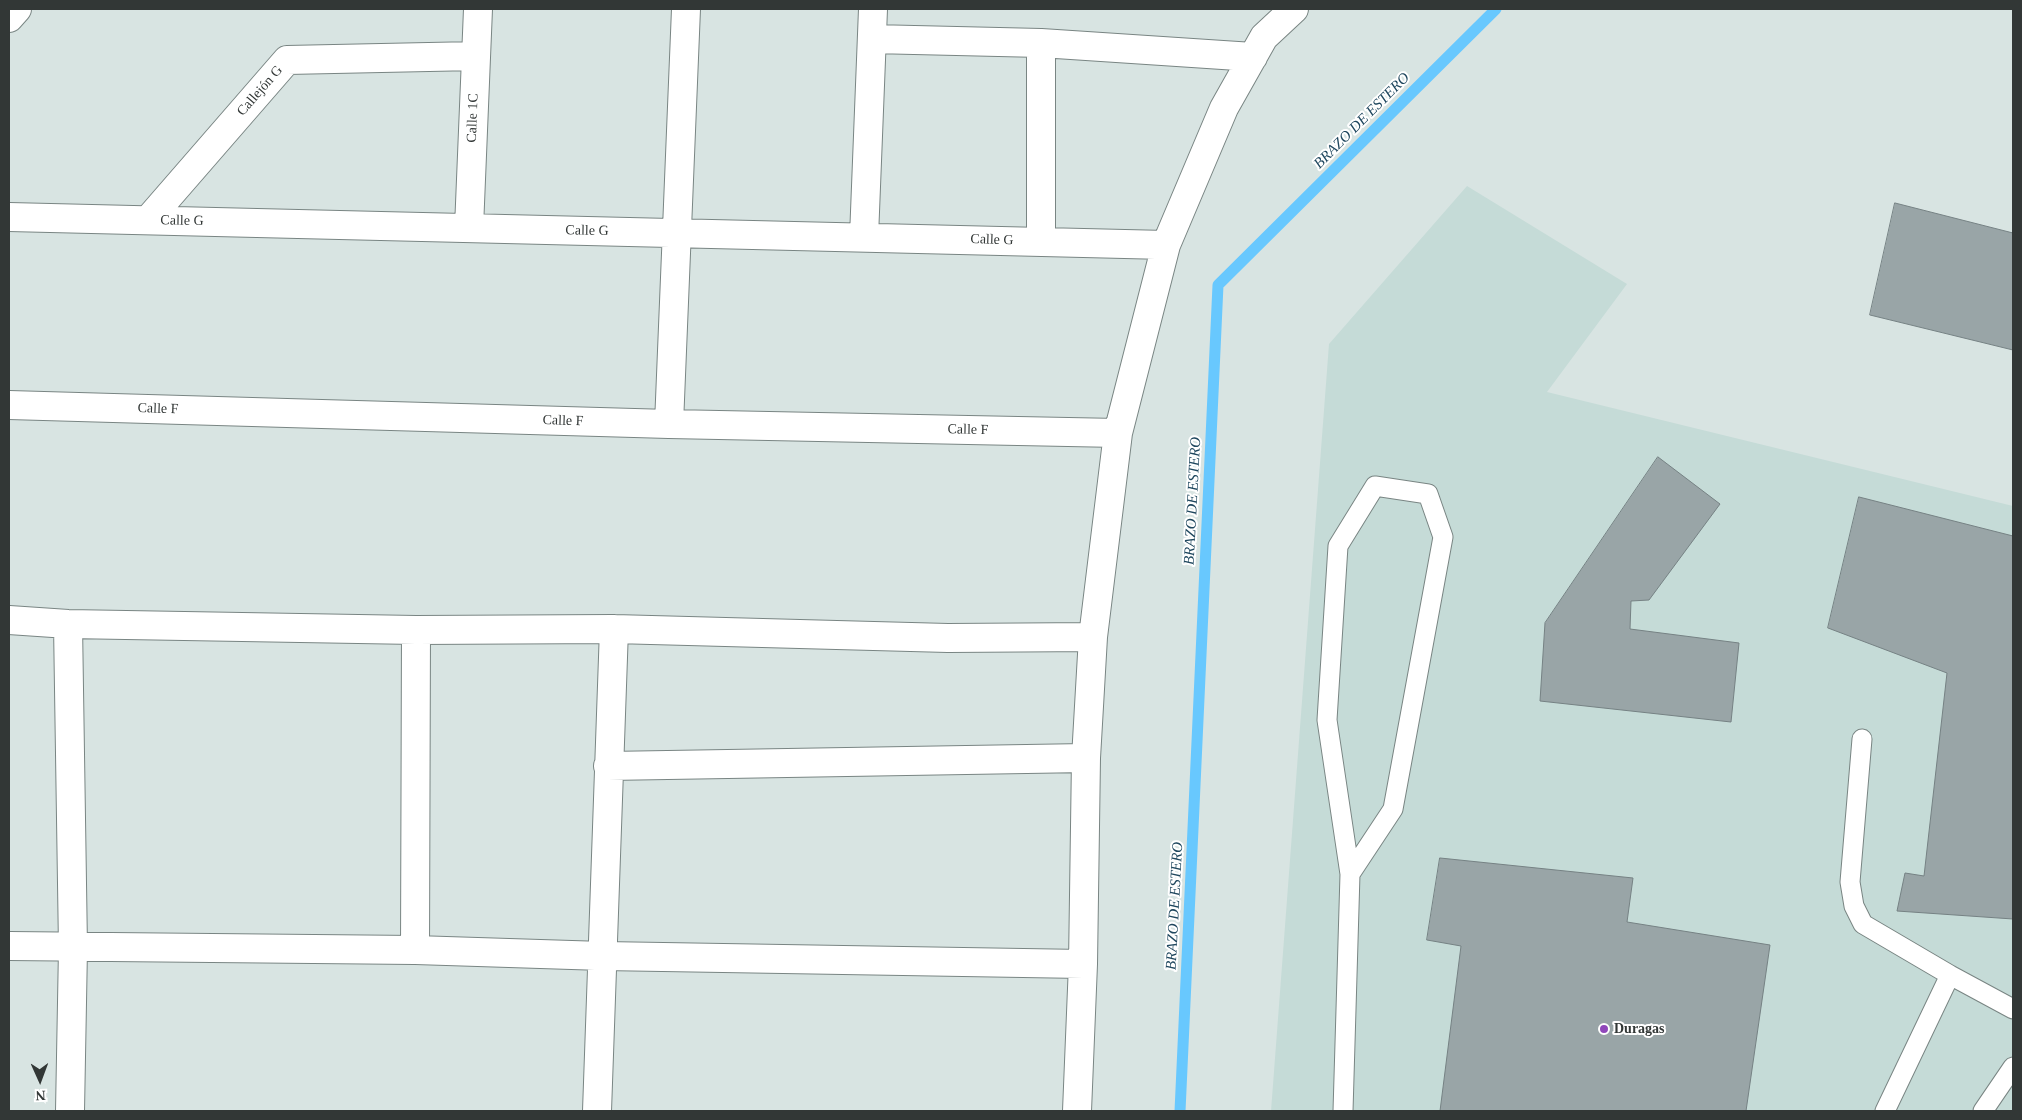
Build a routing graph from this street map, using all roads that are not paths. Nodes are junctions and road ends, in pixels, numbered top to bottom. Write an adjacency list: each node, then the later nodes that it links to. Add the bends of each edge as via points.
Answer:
1 (17, 9): 6 (street)
2 (478, 9): 9 (street, Calle 1C)
3 (686, 9): 14 (street)
4 (873, 9): 7 (street)
5 (1294, 9): 10 (street, via 1264,37)
6 (9, 18)
7 (872, 40): 8 (street); 15 (street)
8 (1041, 43): 10 (street); 16 (street)
9 (476, 56): 12 (street, Callejón G, via 287,60); 13 (street, Calle 1C)
10 (1254, 57): 17 (street, via 1224,108)
11 (9, 217): 12 (street, Calle G)
12 (148, 220): 13 (street, Calle G)
13 (469, 228): 14 (street, Calle G)
14 (678, 233): 15 (street, Calle G); 19 (street)
15 (864, 237): 16 (street, Calle G)
16 (1041, 242): 17 (street, Calle G)
17 (1166, 245): 20 (street)
18 (9, 405): 19 (street, Calle F)
19 (669, 424): 20 (street, Calle F)
20 (1118, 433): 25 (street)
21 (9, 620): 22 (street)
22 (68, 624): 24 (street); 31 (street)
23 (614, 629): 24 (street); 25 (street, via 948,638); 28 (street)
24 (416, 630): 32 (street)
25 (1093, 637): 27 (street)
26 (1862, 739): 35 (lane, via 1850,882 1854,906 1863,924)
27 (1086, 758): 28 (street); 34 (street)
28 (608, 766): 33 (street)
29 (1350, 874): 29 (lane, via 1393,808 1443,537 1428,494 1375,486 1338,546 1327,720); 41 (lane)
30 (9, 946): 31 (street)
31 (73, 948): 32 (street); 38 (street)
32 (415, 950): 33 (street)
33 (602, 956): 34 (street); 39 (street)
34 (1083, 964): 40 (street)
35 (1950, 975): 36 (lane); 42 (lane)
36 (2013, 1009)
37 (2013, 1067): 43 (lane)
38 (70, 1111)
39 (597, 1111)
40 (1077, 1111)
41 (1343, 1111)
42 (1885, 1111)
43 (1984, 1111)

